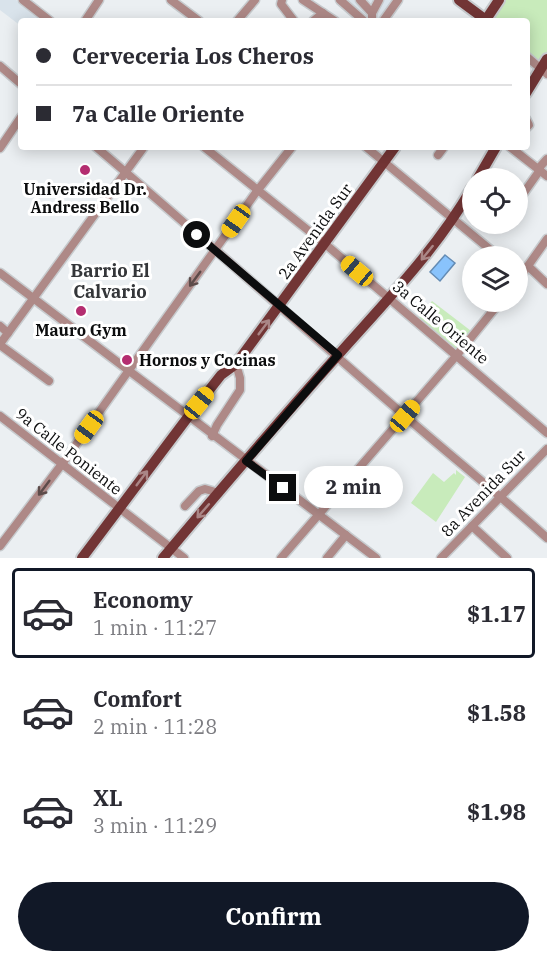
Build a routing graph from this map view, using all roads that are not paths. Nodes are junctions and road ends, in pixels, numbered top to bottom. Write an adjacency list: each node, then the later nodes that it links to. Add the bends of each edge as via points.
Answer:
1 (23, 0): 15 (street)
2 (99, 0): 16 (street)
3 (171, 0): 17 (street)
4 (255, 0): 18 (street)
5 (282, 0): 19 (street, via 283,9)
6 (303, 0): 13 (street)
7 (340, 0): 22 (street)
8 (360, 0): 14 (street)
9 (380, 0): 14 (street)
10 (398, 0): 23 (street)
11 (459, 0): 24 (main road)
12 (500, 0): 25 (main road)
13 (323, 13): 20 (street); 21 (street)
14 (372, 17)
15 (46, 18)
16 (87, 18)
17 (195, 18)
18 (240, 18)
19 (291, 18)
20 (317, 18)
21 (330, 18)
22 (361, 18)
23 (385, 18)
24 (482, 18)
25 (488, 18)
26 (530, 58): 28 (street)
27 (0, 66): 29 (street)
28 (545, 67): 30 (main road)
29 (18, 81)
30 (530, 88)
31 (18, 121): 32 (street)
32 (0, 148)
33 (100, 150): 46 (street)
34 (142, 150): 46 (street)
35 (208, 150): 49 (street, 3a Calle Oriente)
36 (290, 150): 49 (street)
37 (369, 150): 44 (street)
38 (393, 150): 44 (main road, 2a Avenida Sur)
39 (442, 150): 42 (street)
40 (494, 150): 45 (main road)
41 (514, 150): 47 (street)
42 (438, 155)
43 (547, 159): 47 (street)
44 (384, 163): 51 (street); 53 (main road, 2a Avenida Sur)
45 (484, 168)
46 (126, 172): 55 (street); 59 (street)
47 (542, 172): 48 (street)
48 (528, 189)
49 (257, 191): 53 (street, 3a Calle Oriente); 55 (street)
50 (462, 205): 51 (main road)
51 (453, 221): 54 (street); 60 (main road, one-way to 60)
52 (547, 239): 56 (street)
53 (324, 243): 60 (street, 3a Calle Oriente); 61 (main road, 2a Avenida Sur)
54 (485, 246)
55 (215, 250): 61 (street); 69 (street, one-way to 69)
56 (528, 266): 58 (street)
57 (0, 273): 59 (street)
58 (547, 284)
59 (33, 299): 64 (street); 69 (street)
60 (390, 299): 66 (main road); 67 (street, 3a Calle Oriente)
61 (280, 306): 66 (street); 68 (main road, 2a Avenida Sur, one-way to 61)
62 (492, 312): 67 (street)
63 (0, 326): 64 (street)
64 (8, 333): 65 (street)
65 (0, 345): 70 (street)
66 (338, 355): 72 (street); 77 (main road)
67 (457, 355): 72 (street); 74 (street, 3a Calle Oriente)
68 (236, 364): 73 (main road, 2a Avenida Sur, via 221,375); 75 (street, via 240,390)
69 (129, 370): 73 (street); 78 (street)
70 (49, 381)
71 (0, 416): 78 (street, 9a Calle Poniente)
72 (405, 416): 80 (street); 83 (street)
73 (188, 417): 75 (street); 82 (main road, 2a Avenida Sur, one-way to 73)
74 (547, 433)
75 (212, 436): 77 (street)
76 (547, 449): 80 (street, 8a Avenida Sur)
77 (246, 461): 79 (main road); 83 (street)
78 (62, 464): 82 (street, 9a Calle Poniente); 87 (street, one-way to 87)
79 (219, 493): 81 (street, via 199,491); 88 (main road, one-way to 88)
80 (501, 496): 84 (street, 8a Avenida Sur); 86 (street)
81 (185, 506)
82 (119, 509): 88 (street, 9a Calle Poniente); 89 (main road, 2a Avenida Sur)
83 (320, 515): 85 (street); 92 (street)
84 (472, 526): 95 (street, 8a Avenida Sur); 96 (street)
85 (346, 535): 93 (street); 94 (street)
86 (547, 538)
87 (0, 546)
88 (171, 548): 90 (main road); 91 (street, 9a Calle Poniente)
89 (82, 558)
90 (163, 558)
91 (184, 558)
92 (281, 558)
93 (327, 558)
94 (376, 558)
95 (441, 558)
96 (507, 558)

